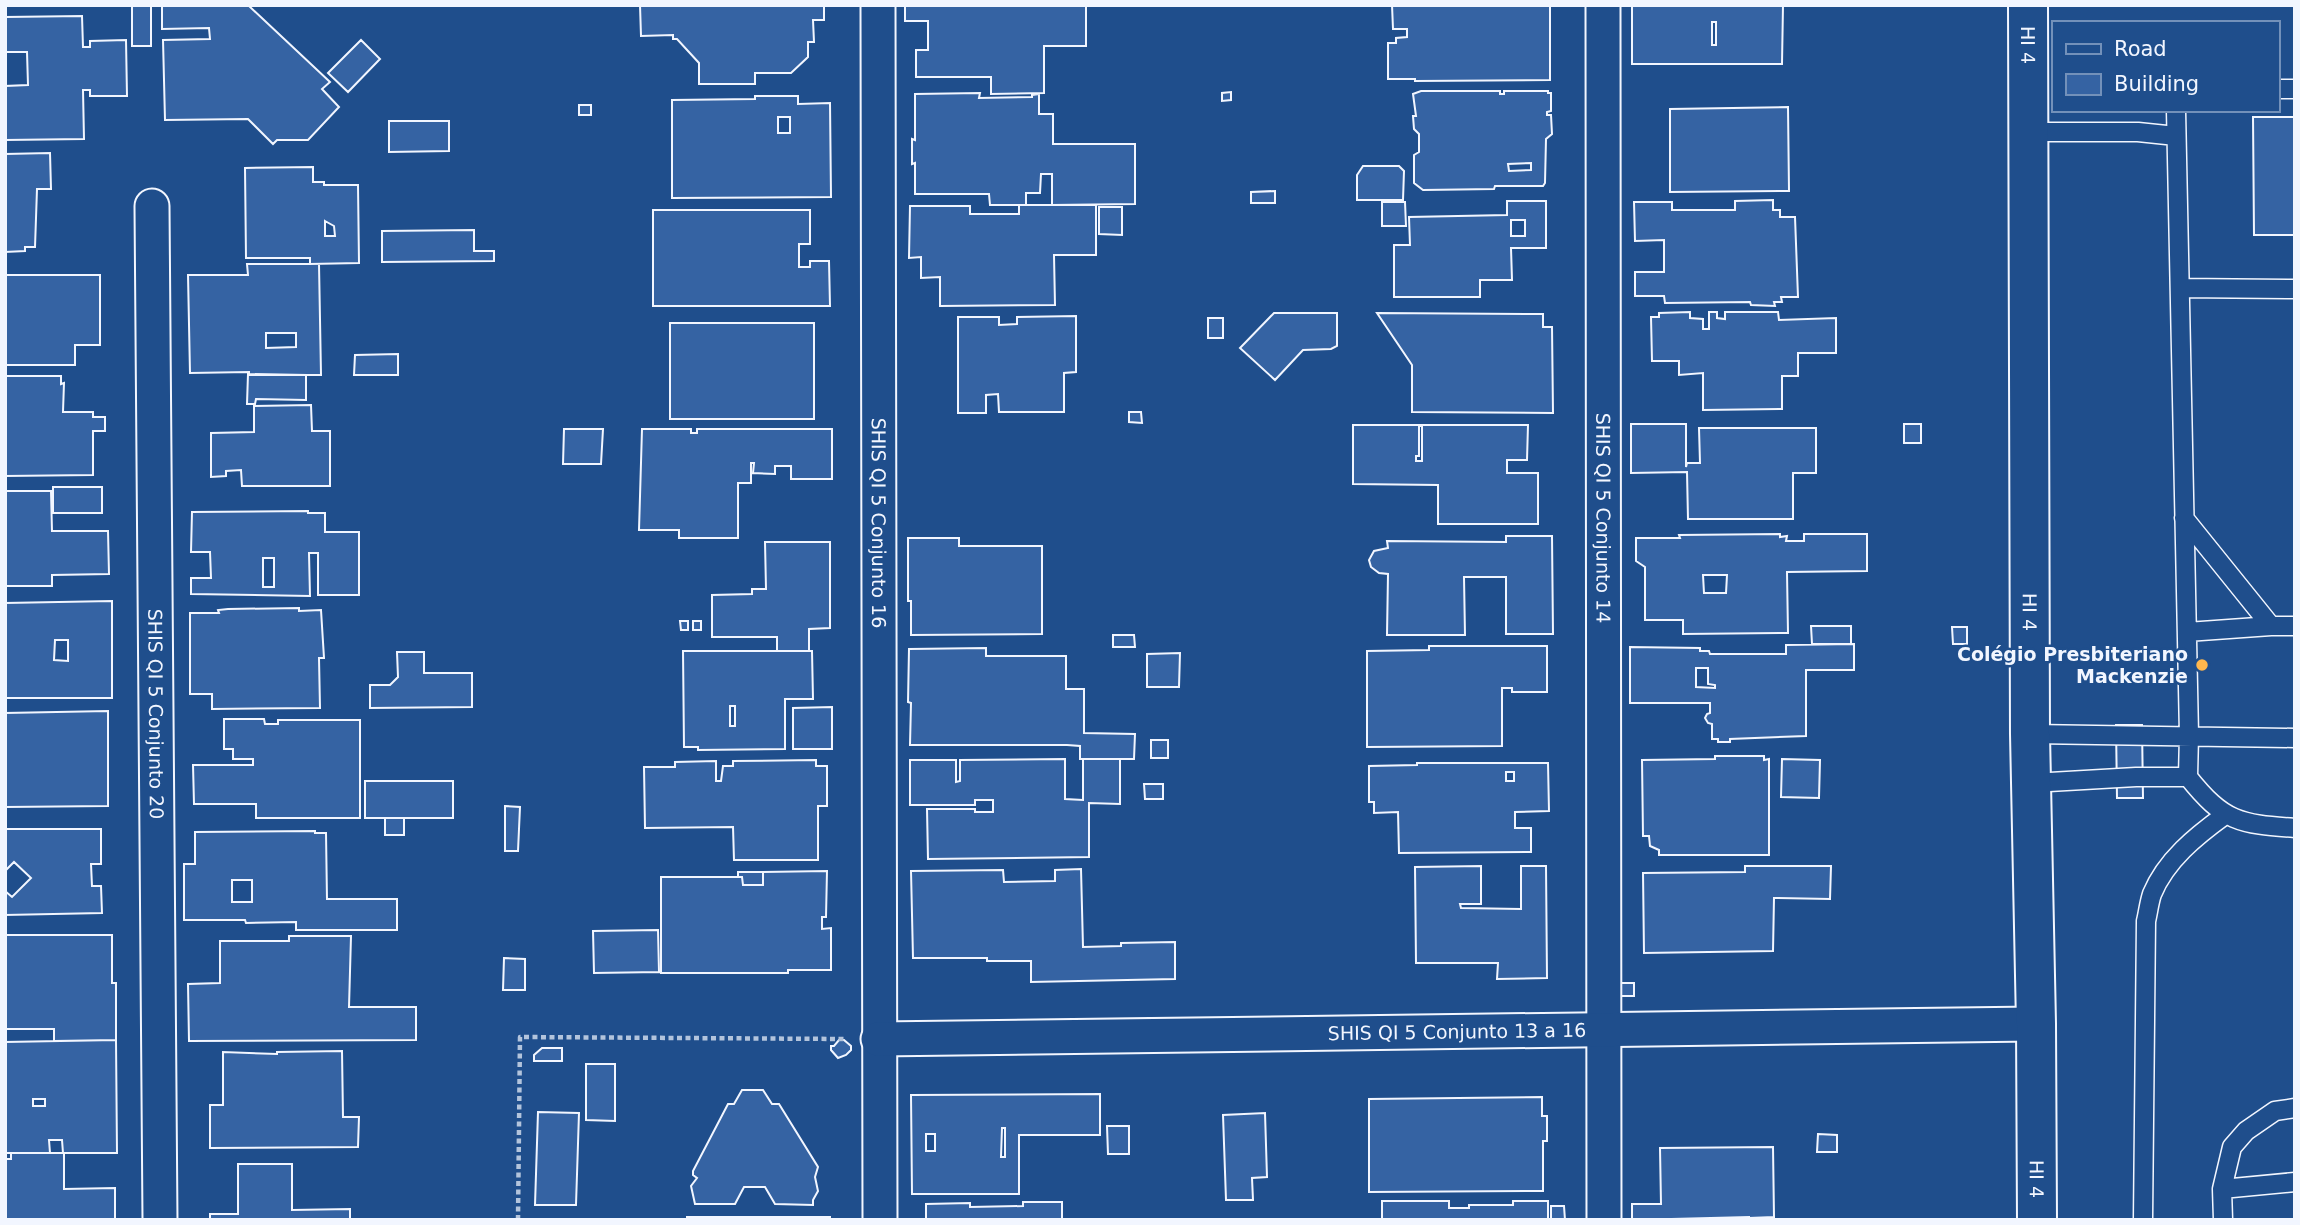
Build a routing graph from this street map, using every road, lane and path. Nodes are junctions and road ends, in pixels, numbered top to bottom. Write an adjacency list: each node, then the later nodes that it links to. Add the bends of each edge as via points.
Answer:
1 (878, 5): 23 (street, SHIS QI 5 Conjunto 16)
2 (1603, 5): 22 (street, SHIS QI 5 Conjunto 14)
3 (2028, 5): 5 (street, HI 4, via 2034,87)
4 (2176, 112): 6 (lane)
5 (2028, 132): 6 (lane); 14 (street, HI 4)
6 (2176, 136): 8 (lane)
7 (152, 206): 27 (street, SHIS QI 5 Conjunto 20)
8 (2180, 288): 9 (lane); 10 (lane)
9 (2295, 289)
10 (2184, 517): 11 (lane); 13 (lane)
11 (2271, 626): 12 (lane); 13 (lane)
12 (2295, 626)
13 (2187, 632): 15 (lane)
14 (2030, 734): 15 (lane); 18 (street, HI 4)
15 (2189, 735): 16 (lane); 17 (lane)
16 (2295, 738)
17 (2188, 777): 18 (lane); 19 (lane)
18 (2031, 783): 21 (street, HI 4)
19 (2225, 815): 20 (lane, via 2253,825); 32 (lane, via 2191,839 2170,865 2152,894 2146,921)
20 (2295, 828)
21 (2036, 1024): 22 (street, SHIS QI 5 Conjunto 13 a 16); 31 (street, HI 4)
22 (1604, 1030): 23 (street, SHIS QI 5 Conjunto 13 a 16); 30 (street, SHIS QI 5 Conjunto 14)
23 (878, 1039): 28 (path, via 520,1037); 29 (street, SHIS QI 5 Conjunto 16)
24 (2295, 1108): 26 (lane, via 2275,1111 2246,1130 2232,1147)
25 (2295, 1182): 26 (lane)
26 (2222, 1189): 33 (lane)
27 (160, 1220)
28 (518, 1220)
29 (880, 1220)
30 (1604, 1220)
31 (2037, 1220)
32 (2143, 1220)
33 (2223, 1220)

